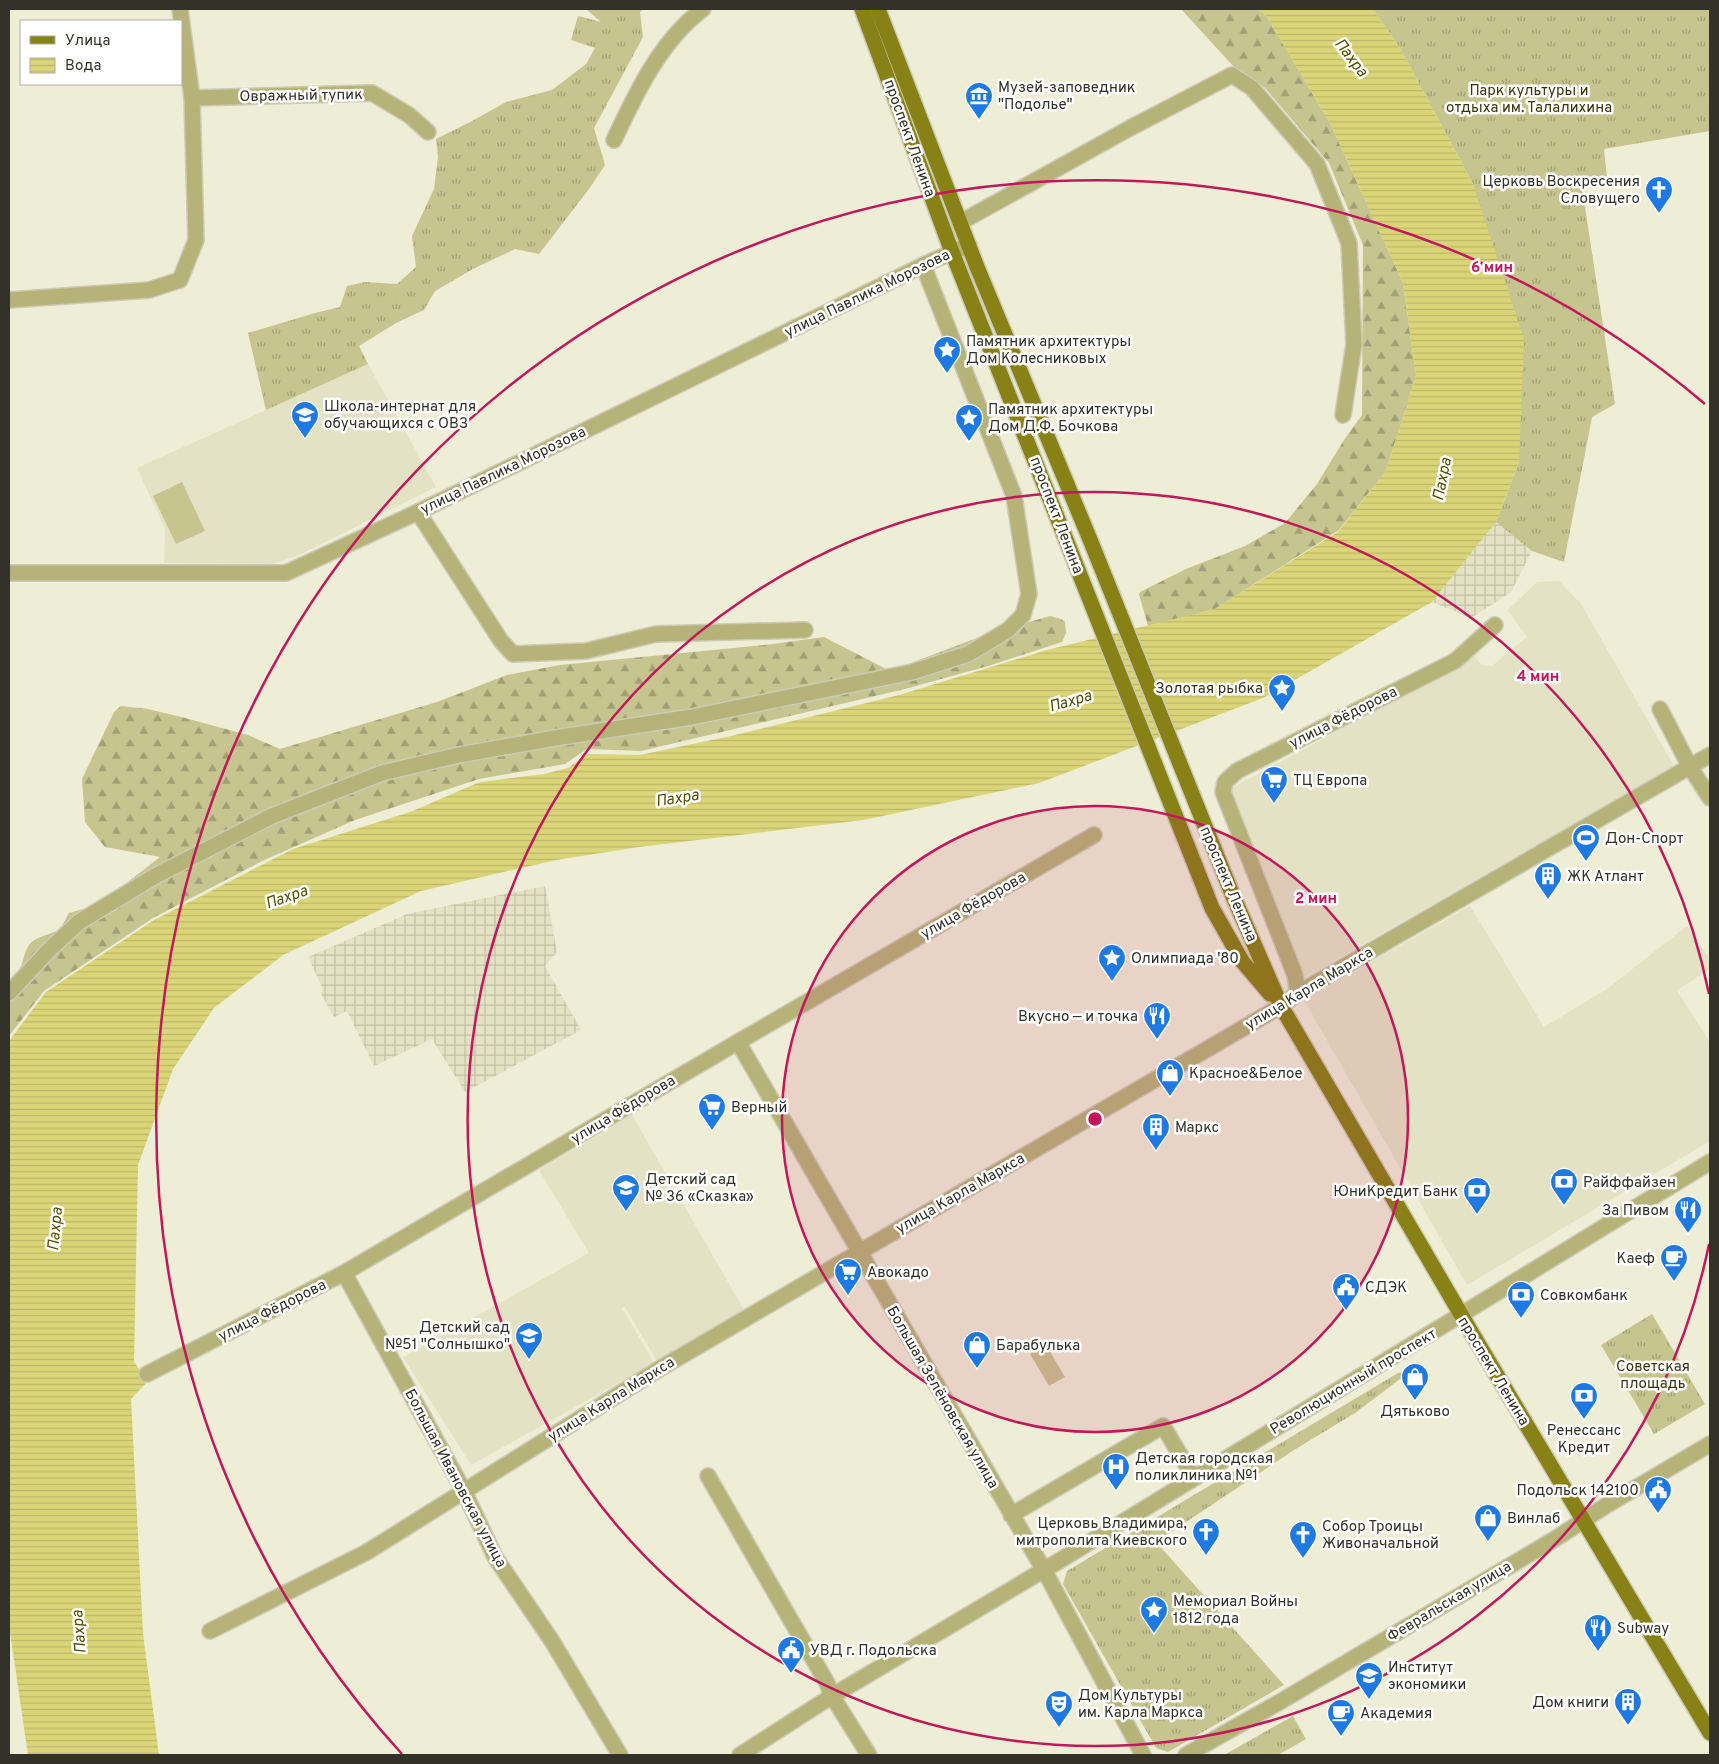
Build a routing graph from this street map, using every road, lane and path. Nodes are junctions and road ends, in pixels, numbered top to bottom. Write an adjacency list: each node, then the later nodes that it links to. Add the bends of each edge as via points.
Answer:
1 (703, 9): 7 (street, via 667,45 635,97)
2 (862, 9): 10 (main road, проспект Ленина)
3 (878, 9): 8 (main road, проспект Ленина)
4 (182, 24): 5 (street)
5 (192, 98): 6 (street, Овражный тупик, via 372,93 409,115); 12 (street, via 196,240 180,280 149,290)
6 (428, 132)
7 (614, 140)
8 (960, 222): 9 (main road, проспект Ленина); 13 (street, via 1232,75 1252,88 1318,164 1349,243 1354,344)
9 (969, 245): 10 (street, улица Павлика Морозова); 25 (main road, проспект Ленина, via 1233,896)
10 (952, 252): 11 (street, улица Павлика Морозова); 25 (main road, проспект Ленина, via 1212,908 1242,961)
11 (923, 265): 14 (street, улица Павлика Морозова); 23 (street, via 1014,496 1029,594 1023,615 1008,630 968,654 912,672 692,717 458,755 382,773 272,816 150,880 79,922)
12 (9, 300)
13 (1343, 415)
14 (418, 512): 15 (street, улица Павлика Морозова, via 286,573); 17 (street, via 501,642 513,654 586,651 656,634)
15 (9, 573)
16 (1495, 625): 24 (street, улица Фёдорова, via 1455,661 1237,771 1225,782 1223,792 1295,975)
17 (805, 630)
18 (1660, 709): 20 (street)
19 (1710, 755): 20 (street, улица Карла Маркса)
20 (1690, 767): 21 (street); 24 (street, улица Карла Маркса)
21 (1710, 798)
22 (1094, 835): 26 (street, улица Фёдорова)
23 (9, 993)
24 (1298, 993): 25 (street, улица Карла Маркса)
25 (1281, 1006): 28 (street, улица Карла Маркса); 30 (main road, проспект Ленина)
26 (738, 1042): 28 (street, Большая Зелёновская улица); 29 (street, улица Фёдорова)
27 (1710, 1162): 30 (street, Революционный проспект)
28 (860, 1252): 35 (street, улица Карла Маркса, via 659,1369); 36 (street, Большая Зелёновская улица)
29 (344, 1273): 31 (street, улица Фёдорова); 35 (street, Большая Ивановская улица)
30 (1461, 1315): 34 (street, Революционный проспект); 37 (main road, проспект Ленина)
31 (147, 1374)
32 (1710, 1444): 37 (street, Февральская улица)
33 (708, 1476): 40 (street, via 827,1682)
34 (1194, 1478): 36 (street, via 1164,1426); 38 (street, Революционный проспект)
35 (464, 1491): 39 (street, улица Карла Маркса, via 366,1552); 42 (street, Большая Ивановская улица, via 495,1557 552,1641)
36 (1011, 1515): 38 (street, Большая Зелёновская улица)
37 (1584, 1521): 41 (main road, проспект Ленина); 46 (street, Февральская улица)
38 (1044, 1570): 40 (street, Революционный проспект); 45 (street, Большая Зелёновская улица)
39 (210, 1631)
40 (832, 1696): 43 (street, Революционный проспект); 44 (street)
41 (1710, 1733)
42 (620, 1755)
43 (740, 1755)
44 (869, 1755)
45 (1143, 1755)
46 (1186, 1755)

